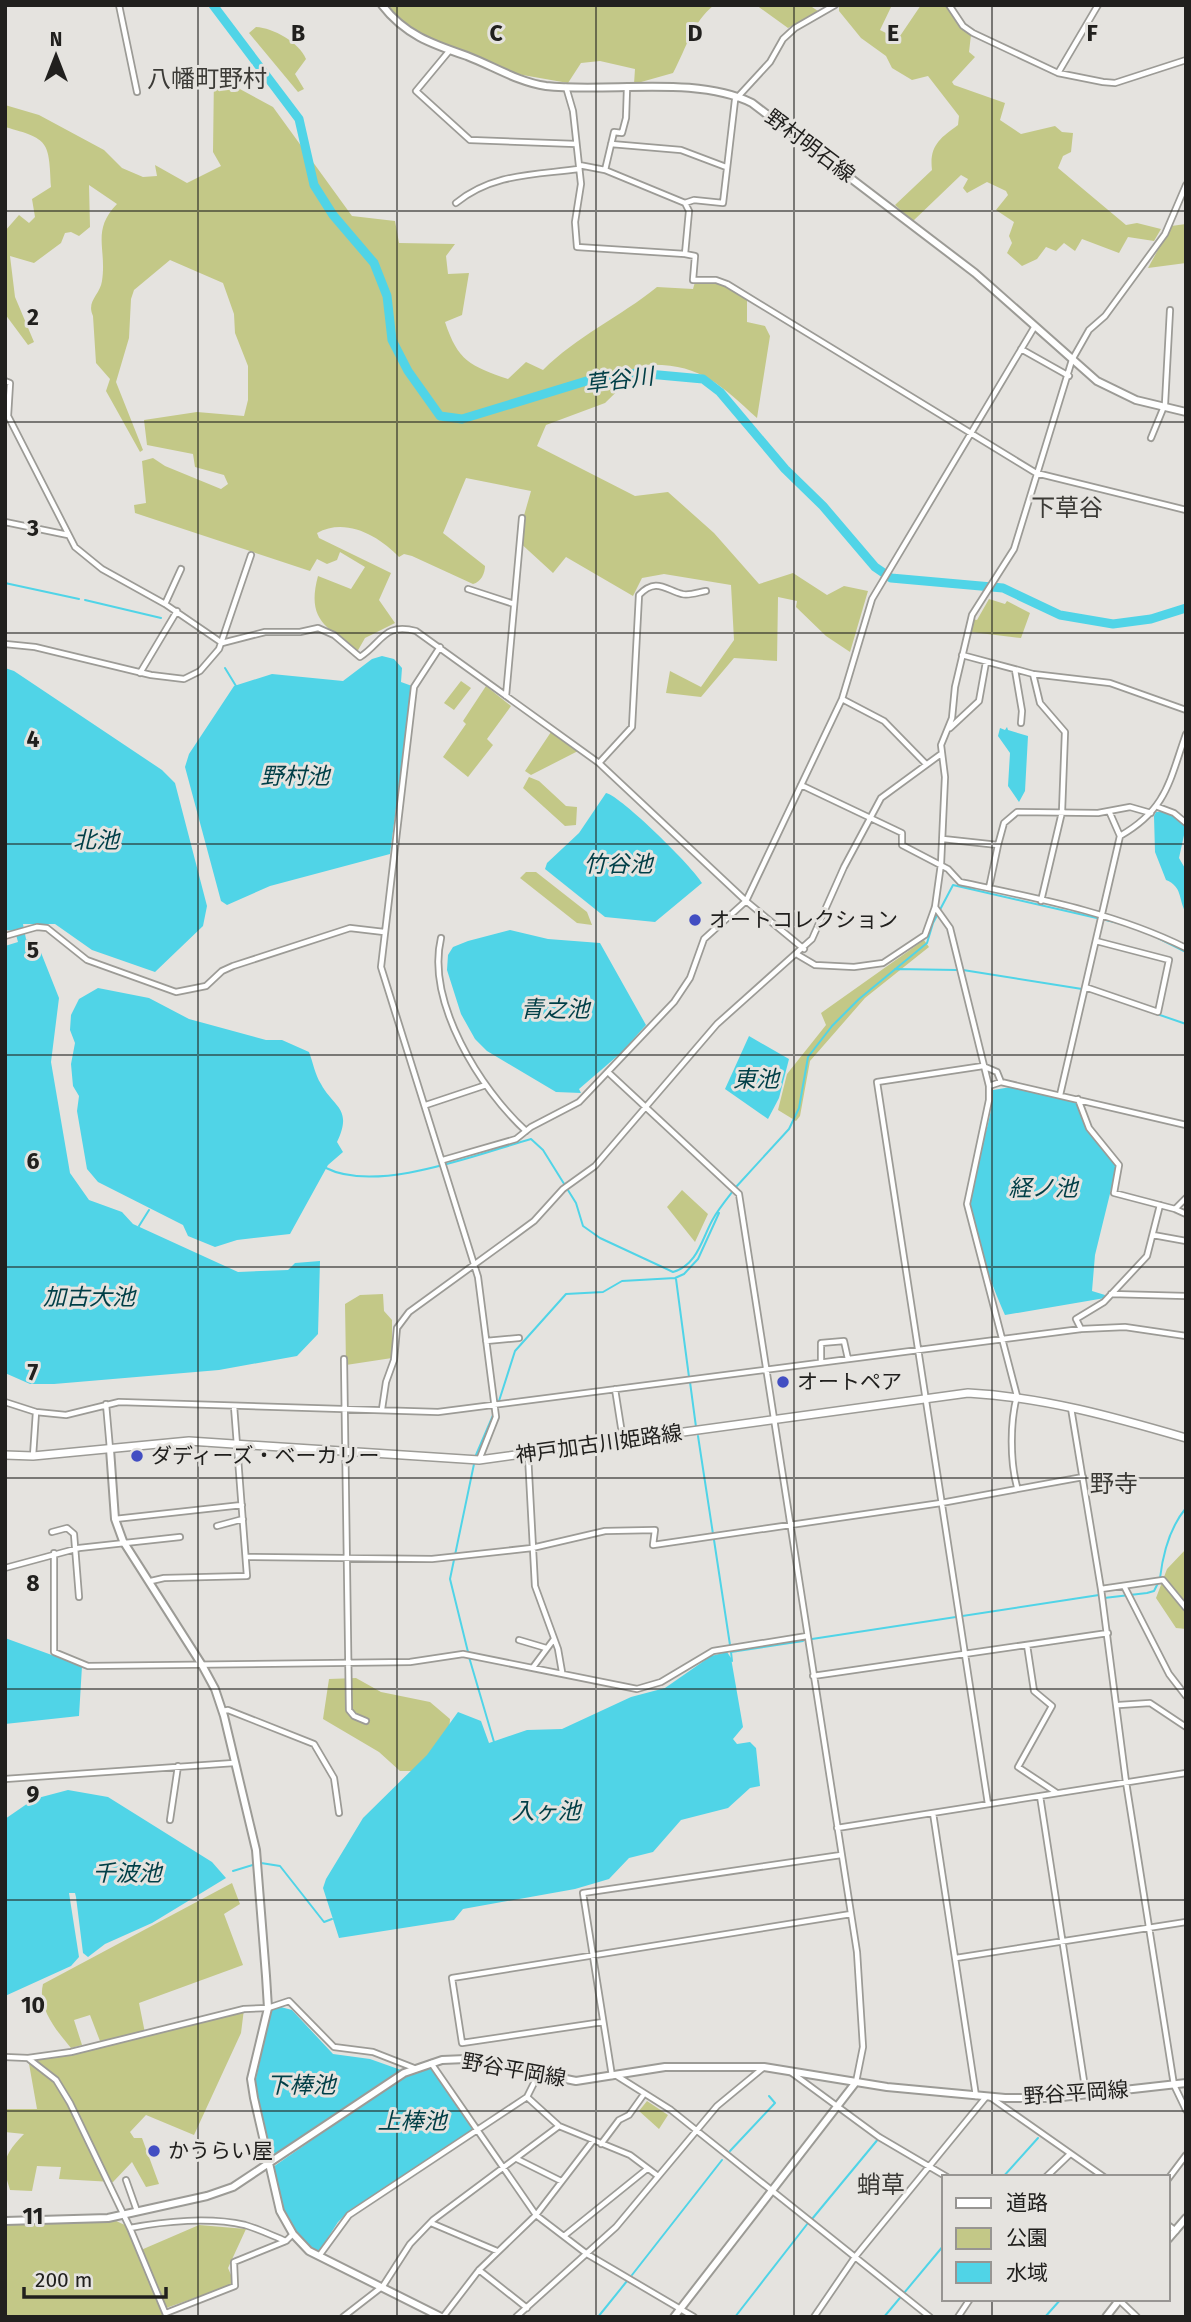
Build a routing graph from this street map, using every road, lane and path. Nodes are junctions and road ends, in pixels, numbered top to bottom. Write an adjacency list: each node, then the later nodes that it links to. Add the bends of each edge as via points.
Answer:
1 (119, 5): 11 (street)
2 (382, 5): 6 (main road, 野村明石線, via 408,33)
3 (835, 5): 12 (street, via 794,28)
4 (949, 5): 8 (street, via 973,33)
5 (1098, 5): 8 (street)
6 (450, 50): 9 (main road, 野村明石線, via 525,80); 13 (street, via 416,91 470,140)
7 (1186, 60): 8 (street, via 1115,83)
8 (1059, 73)
9 (566, 87): 10 (main road, 野村明石線); 13 (street)
10 (627, 88): 12 (main road, 野村明石線); 14 (street, via 622,133 614,132)
11 (137, 92)
12 (740, 97): 16 (street, via 732,113); 23 (main road, 野村明石線, via 904,217)
13 (576, 144): 15 (street)
14 (611, 144): 16 (street, via 681,150); 17 (street)
15 (579, 167): 17 (street); 19 (street, via 545,170 476,187); 21 (street, via 577,247)
16 (726, 167): 20 (street, via 723,203)
17 (604, 170): 20 (street)
18 (1186, 185): 25 (street, via 1165,234 1105,316 1089,330)
19 (456, 203)
20 (685, 203): 21 (street, via 689,211)
21 (685, 254): 30 (street, via 695,256 693,280 727,284)
22 (1170, 310): 28 (street)
23 (1035, 326): 24 (street); 25 (main road, 野村明石線)
24 (1021, 349): 26 (street); 30 (street)
25 (1072, 360): 26 (street); 28 (main road, 野村明石線, via 1113,390)
26 (1069, 376): 32 (street)
27 (5, 381): 36 (street, via 10,383 8,416)
28 (1163, 407): 29 (main road, 野村明石線); 31 (street)
29 (1186, 412)
30 (970, 433): 32 (street); 53 (street, via 881,580)
31 (1151, 438)
32 (1036, 473): 33 (street); 47 (street, via 1014,549 972,615)
33 (1186, 510)
34 (522, 518): 42 (street)
35 (5, 522): 36 (street)
36 (69, 536): 41 (street, via 86,559)
37 (251, 555): 45 (street)
38 (181, 569): 41 (street)
39 (468, 589): 42 (street)
40 (706, 591): 60 (street, via 681,594 665,586 649,587 639,595 632,727)
41 (165, 604): 43 (street)
42 (513, 604): 52 (street)
43 (177, 611): 45 (street); 50 (street)
44 (5, 643): 50 (street)
45 (222, 643): 46 (street, via 265,632 318,628 360,657 386,632 409,629); 50 (street, via 200,671 184,679)
46 (440, 647): 52 (street); 78 (street, via 414,687)
47 (962, 655): 48 (street); 56 (street)
48 (986, 662): 49 (street); 56 (street, via 979,701)
49 (1015, 670): 51 (street); 55 (street)
50 (141, 673)
51 (1033, 674): 54 (street, via 1110,683); 65 (street, via 1040,703 1065,732)
52 (506, 697): 60 (street)
53 (842, 699): 61 (street, via 884,721); 62 (street)
54 (1186, 710)
55 (1021, 723)
56 (949, 728): 59 (street)
57 (1186, 734): 58 (street)
58 (1183, 750): 63 (street)
59 (941, 753): 61 (street); 70 (street)
60 (599, 763): 74 (street)
61 (926, 764): 67 (street, via 889,790)
62 (801, 785): 67 (street); 74 (street)
63 (1158, 807): 66 (street); 68 (street)
64 (1109, 811): 65 (street); 66 (street, via 1130,807); 69 (street)
65 (1062, 812): 71 (street, via 1017,812 1004,823); 75 (street)
66 (1152, 813): 69 (street)
67 (869, 820): 72 (street, via 902,834 902,845); 83 (street)
68 (1186, 823)
69 (1120, 836): 77 (street)
70 (943, 839): 71 (street); 72 (street)
71 (998, 845): 73 (street)
72 (941, 864): 73 (street, via 960,882); 76 (street)
73 (989, 888): 75 (street)
74 (746, 901): 83 (street); 87 (street, via 710,930 690,978 674,1002)
75 (1041, 901): 77 (street)
76 (935, 907): 84 (street, via 925,935 883,963 815,965); 86 (street, via 950,928)
77 (1101, 915): 81 (street); 82 (street)
78 (384, 932): 79 (street, via 349,928 233,966 206,986 184,992 87,960 52,930 37,927); 93 (street, via 381,967)
79 (5, 936)
80 (440, 938): 89 (street, via 436,961 451,1019)
81 (1096, 941): 85 (street); 85 (street, via 1169,960 1158,1012)
82 (1186, 948)
83 (804, 949): 84 (street)
84 (798, 955): 94 (street, via 717,1024)
85 (1085, 987): 91 (street)
86 (983, 1066): 88 (street, via 997,1072); 90 (street); 112 (street, via 877,1082)
87 (610, 1074): 94 (street); 96 (street, via 579,1102)
88 (1001, 1083): 90 (street); 91 (street)
89 (486, 1085): 93 (street); 96 (street, via 497,1103)
90 (989, 1086): 110 (street, via 967,1204)
91 (1060, 1095): 92 (street)
92 (1078, 1099): 95 (street); 99 (street, via 1089,1128 1119,1165 1114,1193)
93 (426, 1105): 97 (street)
94 (644, 1106): 104 (street, via 595,1166 565,1187 534,1221); 116 (street, via 734,1190)
95 (1186, 1125)
96 (526, 1131): 97 (street, via 516,1139)
97 (444, 1163): 104 (street)
98 (1186, 1198): 100 (street)
99 (1160, 1205): 100 (street); 102 (street)
100 (1175, 1209): 101 (street)
101 (1186, 1214)
102 (1153, 1236): 103 (street); 105 (street, via 1147,1256)
103 (1186, 1241)
104 (475, 1263): 111 (street); 125 (street, via 400,1322)
105 (1110, 1294): 106 (street); 107 (street, via 1076,1319)
106 (1186, 1296)
107 (1081, 1329): 108 (street, via 1125,1327); 110 (street)
108 (1186, 1336)
109 (519, 1338): 111 (street)
110 (1000, 1340): 112 (street); 118 (street)
111 (486, 1341): 121 (street)
112 (918, 1351): 114 (street); 119 (street)
113 (344, 1359): 126 (street)
114 (848, 1359): 115 (street); 115 (street, via 844,1341 821,1343)
115 (821, 1362): 116 (street)
116 (766, 1369): 117 (street); 128 (street)
117 (615, 1389): 121 (street); 130 (street)
118 (1017, 1396): 119 (main road, 神戸加古川姫路線, via 968,1393); 124 (main road, 神戸加古川姫路線); 139 (street)
119 (925, 1398): 128 (main road, 神戸加古川姫路線); 140 (street)
120 (5, 1402): 127 (street)
121 (495, 1403): 125 (street, via 430,1413); 137 (street, via 496,1417)
122 (106, 1404): 123 (street); 127 (street, via 81,1414); 132 (street)
123 (234, 1406): 126 (street); 131 (street)
124 (1071, 1406): 129 (main road, 神戸加古川姫路線); 138 (street)
125 (382, 1409): 126 (street)
126 (347, 1410): 133 (street)
127 (36, 1412): 136 (street)
128 (774, 1419): 130 (main road, 神戸加古川姫路線); 145 (street)
129 (1186, 1438)
130 (623, 1441): 135 (main road, 神戸加古川姫路線)
131 (238, 1442): 132 (main road, 神戸加古川姫路線, via 189,1441); 133 (main road, 神戸加古川姫路線); 141 (street)
132 (110, 1449): 136 (main road, 神戸加古川姫路線); 142 (main road)
133 (347, 1450): 137 (main road, 神戸加古川姫路線); 153 (street)
134 (5, 1455): 136 (main road, 神戸加古川姫路線)
135 (528, 1455): 137 (main road, 神戸加古川姫路線); 150 (street)
136 (33, 1456)
137 (479, 1460)
138 (1083, 1477): 139 (street); 157 (street)
139 (1017, 1487): 140 (street)
140 (942, 1503): 145 (street); 166 (street)
141 (242, 1505): 142 (street); 143 (street)
142 (115, 1519): 148 (main road)
143 (243, 1519): 144 (street); 152 (street)
144 (217, 1526)
145 (790, 1526): 150 (street, via 653,1545 655,1530 605,1531); 161 (street)
146 (52, 1532): 149 (street, via 71,1530)
147 (180, 1537): 148 (street)
148 (123, 1541): 149 (street); 155 (main road)
149 (76, 1548): 151 (street); 158 (street)
150 (532, 1548): 153 (street, via 453,1557); 162 (street, via 535,1586)
151 (54, 1553): 154 (street); 168 (street, via 54,1652 88,1666)
152 (247, 1558): 153 (street); 155 (street, via 247,1576)
153 (348, 1559): 167 (street)
154 (5, 1568)
155 (151, 1581): 168 (main road)
156 (1124, 1586): 157 (street); 159 (street, via 1163,1580); 172 (street, via 1168,1674)
157 (1101, 1589): 160 (street)
158 (79, 1597)
159 (1186, 1608)
160 (1108, 1633): 164 (street); 173 (street)
161 (807, 1636): 170 (street, via 713,1651 661,1682 637,1689); 171 (street)
162 (554, 1639): 165 (street); 170 (street)
163 (519, 1640): 165 (street)
164 (1027, 1644): 166 (street); 182 (street, via 1034,1691 1052,1706 1018,1767)
165 (546, 1647): 169 (street)
166 (965, 1653): 171 (street); 184 (street)
167 (349, 1662): 168 (street); 169 (street, via 410,1662 463,1654); 175 (street, via 349,1710)
168 (202, 1665): 174 (main road)
169 (534, 1666): 170 (street)
170 (562, 1672)
171 (813, 1676): 188 (street)
172 (1186, 1696)
173 (1119, 1705): 176 (street, via 1150,1703); 181 (street)
174 (222, 1712): 177 (main road); 185 (street, via 228,1710 314,1744 334,1778)
175 (366, 1721)
176 (1186, 1727)
177 (234, 1763): 178 (street); 196 (main road, via 257,1859)
178 (178, 1766): 180 (street); 187 (street)
179 (1186, 1773): 181 (street)
180 (5, 1779)
181 (1126, 1782): 182 (street); 192 (street)
182 (1058, 1793): 183 (street)
183 (1040, 1796): 184 (street); 193 (street)
184 (988, 1804): 186 (street)
185 (339, 1813)
186 (933, 1813): 188 (street); 195 (street)
187 (170, 1820)
188 (837, 1828): 189 (street)
189 (841, 1855): 190 (street); 194 (street, via 583,1892)
190 (851, 1914): 194 (street); 206 (street, via 863,2046)
191 (1186, 1922): 192 (street)
192 (1149, 1928): 193 (street); 208 (street)
193 (1062, 1941): 195 (street); 210 (street)
194 (592, 1955): 197 (street); 197 (street, via 453,1976 460,2040)
195 (956, 1958): 211 (street)
196 (268, 2008): 199 (street, via 244,2008 100,2046); 202 (street, via 289,2001 334,2047 373,2052); 224 (main road, via 251,2078)
197 (603, 2021): 205 (street)
198 (5, 2056): 199 (street)
199 (28, 2058): 238 (street, via 56,2080)
200 (430, 2062): 202 (main road, 野谷平岡線); 204 (main road, 野谷平岡線, via 466,2060); 218 (street)
201 (764, 2067): 203 (main road, 野谷平岡線); 205 (main road, 野谷平岡線, via 673,2066); 217 (street)
202 (414, 2068): 224 (main road, 野谷平岡線, via 329,2120)
203 (789, 2070): 206 (main road, 野谷平岡線); 214 (street)
204 (538, 2075): 205 (main road, 野谷平岡線, via 576,2081); 212 (street)
205 (615, 2077): 209 (street)
206 (856, 2082): 211 (main road, 野谷平岡線); 214 (main road)
207 (1186, 2083): 208 (main road, 野谷平岡線)
208 (1174, 2085): 210 (main road, 野谷平岡線); 215 (street)
209 (644, 2094): 217 (street); 220 (street)
210 (1086, 2094): 213 (main road, 野谷平岡線)
211 (976, 2096): 213 (main road, 野谷平岡線)
212 (527, 2097): 216 (street); 218 (street)
213 (988, 2097): 221 (street); 226 (street)
214 (838, 2109): 226 (street); 235 (main road)
215 (1186, 2110)
216 (559, 2126): 219 (street); 223 (street)
217 (696, 2129): 231 (street); 235 (street)
218 (478, 2131): 225 (street); 251 (street, via 349,2215)
219 (592, 2141): 220 (street); 234 (street)
220 (601, 2144): 227 (street, via 630,2155)
221 (1069, 2154): 229 (street); 230 (street)
222 (1186, 2155): 232 (street)
223 (516, 2159): 225 (street); 234 (street)
224 (269, 2164): 236 (main road, 野谷平岡線, via 233,2187); 245 (main road, via 280,2211)
225 (503, 2167): 237 (street); 241 (street)
226 (931, 2167): 228 (street); 252 (street)
227 (647, 2169): 231 (street); 246 (street)
228 (944, 2175)
229 (1048, 2175)
230 (1101, 2175)
231 (658, 2176): 250 (street)
232 (1170, 2176)
233 (126, 2180): 236 (street)
234 (561, 2181): 237 (street)
235 (773, 2192): 252 (street); 258 (main road)
236 (138, 2212): 238 (main road, 野谷平岡線)
237 (536, 2215): 246 (street); 249 (street)
238 (124, 2216): 240 (main road, 野谷平岡線); 243 (street)
239 (1186, 2218): 244 (main road)
240 (5, 2221)
241 (431, 2223): 249 (street); 254 (street, via 410,2244)
242 (1170, 2227): 244 (street)
243 (130, 2228): 248 (street, via 153,2223 244,2225); 260 (street)
244 (1175, 2231): 247 (main road)
245 (293, 2234): 248 (street); 251 (main road)
246 (564, 2236): 250 (street)
247 (1170, 2237)
248 (286, 2241): 260 (street, via 234,2262 235,2286)
249 (498, 2252): 253 (street)
250 (587, 2254): 258 (street); 259 (street)
251 (318, 2257): 254 (main road)
252 (855, 2257): 266 (street); 267 (street)
253 (479, 2270): 259 (street); 262 (street)
254 (383, 2286): 261 (street); 262 (main road)
255 (970, 2301): 268 (street)
256 (1118, 2301): 269 (main road)
257 (1120, 2301): 270 (street)
258 (682, 2307): 264 (main road); 265 (street)
259 (527, 2308): 263 (street)
260 (166, 2315)
261 (343, 2317)
262 (442, 2317)
263 (516, 2317)
264 (674, 2317)
265 (694, 2317)
266 (814, 2317)
267 (930, 2317)
268 (958, 2317)
269 (1106, 2317)
270 (1137, 2317)

